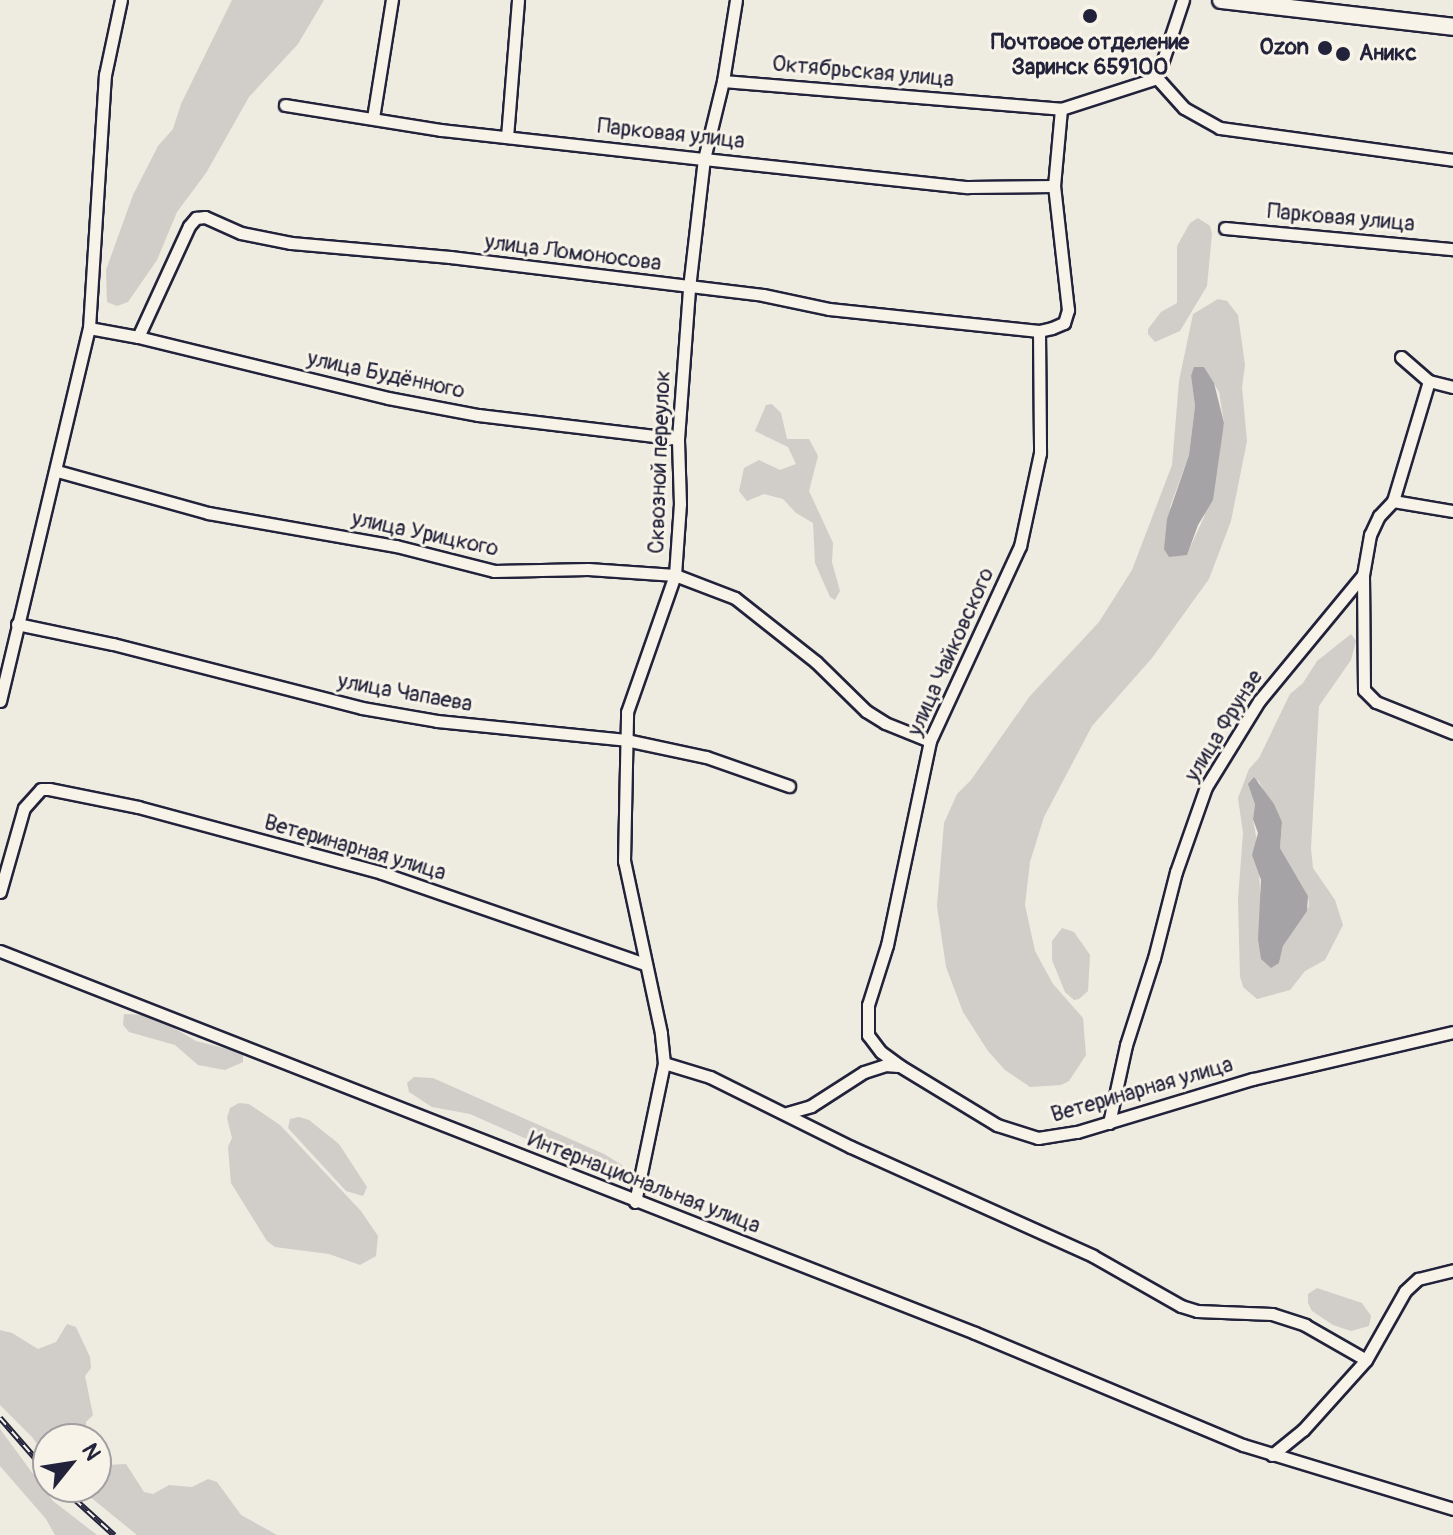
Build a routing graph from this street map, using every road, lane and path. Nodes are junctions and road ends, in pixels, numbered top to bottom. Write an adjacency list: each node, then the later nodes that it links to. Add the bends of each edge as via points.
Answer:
1 (121, 0): 20 (street, via 105,75)
2 (392, 0): 12 (street)
3 (518, 0): 13 (street)
4 (736, 0): 9 (street, Сквозной переулок)
5 (1183, 0): 8 (street)
6 (1221, 0): 7 (street)
7 (1453, 27)
8 (1157, 78): 11 (street, Октябрьская улица); 15 (street, via 1184,108 1220,128)
9 (723, 81): 11 (street, Октябрьская улица); 14 (street, Сквозной переулок)
10 (285, 105): 12 (street, Парковая улица)
11 (1061, 109): 16 (street)
12 (373, 118): 13 (street, Парковая улица)
13 (507, 137): 14 (street, Парковая улица)
14 (704, 159): 16 (street, Парковая улица, via 968,187); 19 (street, Сквозной переулок)
15 (1453, 160)
16 (1054, 186): 21 (street, via 1068,310 1064,323)
17 (1225, 228): 18 (street, Парковая улица)
18 (1453, 249)
19 (689, 288): 21 (street, улица Ломоносова); 22 (street, улица Ломоносова, via 291,243 241,233 205,217 196,218 171,261); 26 (street, Сквозной переулок)
20 (89, 328): 22 (street, улица Будённого); 27 (street)
21 (1039, 331): 36 (street, улица Чайковского, via 1040,453 1020,546)
22 (138, 337): 26 (street, улица Будённого, via 478,415)
23 (1401, 357): 24 (street)
24 (1429, 381): 25 (street); 28 (street, улица Фрунзе)
25 (1453, 387)
26 (678, 439): 30 (street, Сквозной переулок)
27 (57, 471): 30 (street, улица Урицкого, via 208,513 396,546 494,571 588,569); 32 (street)
28 (1393, 501): 29 (street); 31 (street, улица Фрунзе, via 1370,535)
29 (1453, 511)
30 (675, 575): 35 (street, Сквозной переулок, via 627,712); 36 (street, улица Урицкого, via 735,598 816,662 866,711)
31 (1363, 575): 34 (street, via 1364,690 1376,702); 46 (street, улица Фрунзе, via 1259,701 1206,787 1126,1045)
32 (17, 624): 33 (street); 35 (street, улица Чапаева, via 362,708)
33 (0, 701)
34 (1453, 733)
35 (626, 740): 37 (street, улица Чапаева, via 706,757); 40 (street, Сквозной переулок, via 624,861)
36 (930, 741): 42 (street, улица Чайковского, via 887,945 868,1005)
37 (789, 786)
38 (0, 892): 40 (street, Ветеринарная улица, via 24,808 34,795 49,789 138,807 382,873)
39 (0, 951): 47 (street, Интернациональная улица)
40 (645, 964): 43 (street, Сквозной переулок)
41 (1453, 1032): 46 (street, Ветеринарная улица, via 1253,1079)
42 (868, 1035): 44 (street, Ветеринарная улица)
43 (664, 1063): 45 (street, via 710,1077); 47 (street, Сквозной переулок)
44 (900, 1066): 45 (street, via 875,1068 811,1106); 46 (street, Ветеринарная улица, via 997,1125 1038,1138)
45 (787, 1113): 49 (street, via 1093,1256 1181,1306 1272,1314 1305,1325)
46 (1109, 1123)
47 (635, 1202): 50 (street, Интернациональная улица)
48 (1453, 1270): 49 (street, via 1418,1279 1405,1291)
49 (1366, 1360): 50 (street, via 1303,1430)
50 (1272, 1455): 51 (street, Интернациональная улица)
51 (1453, 1509)

